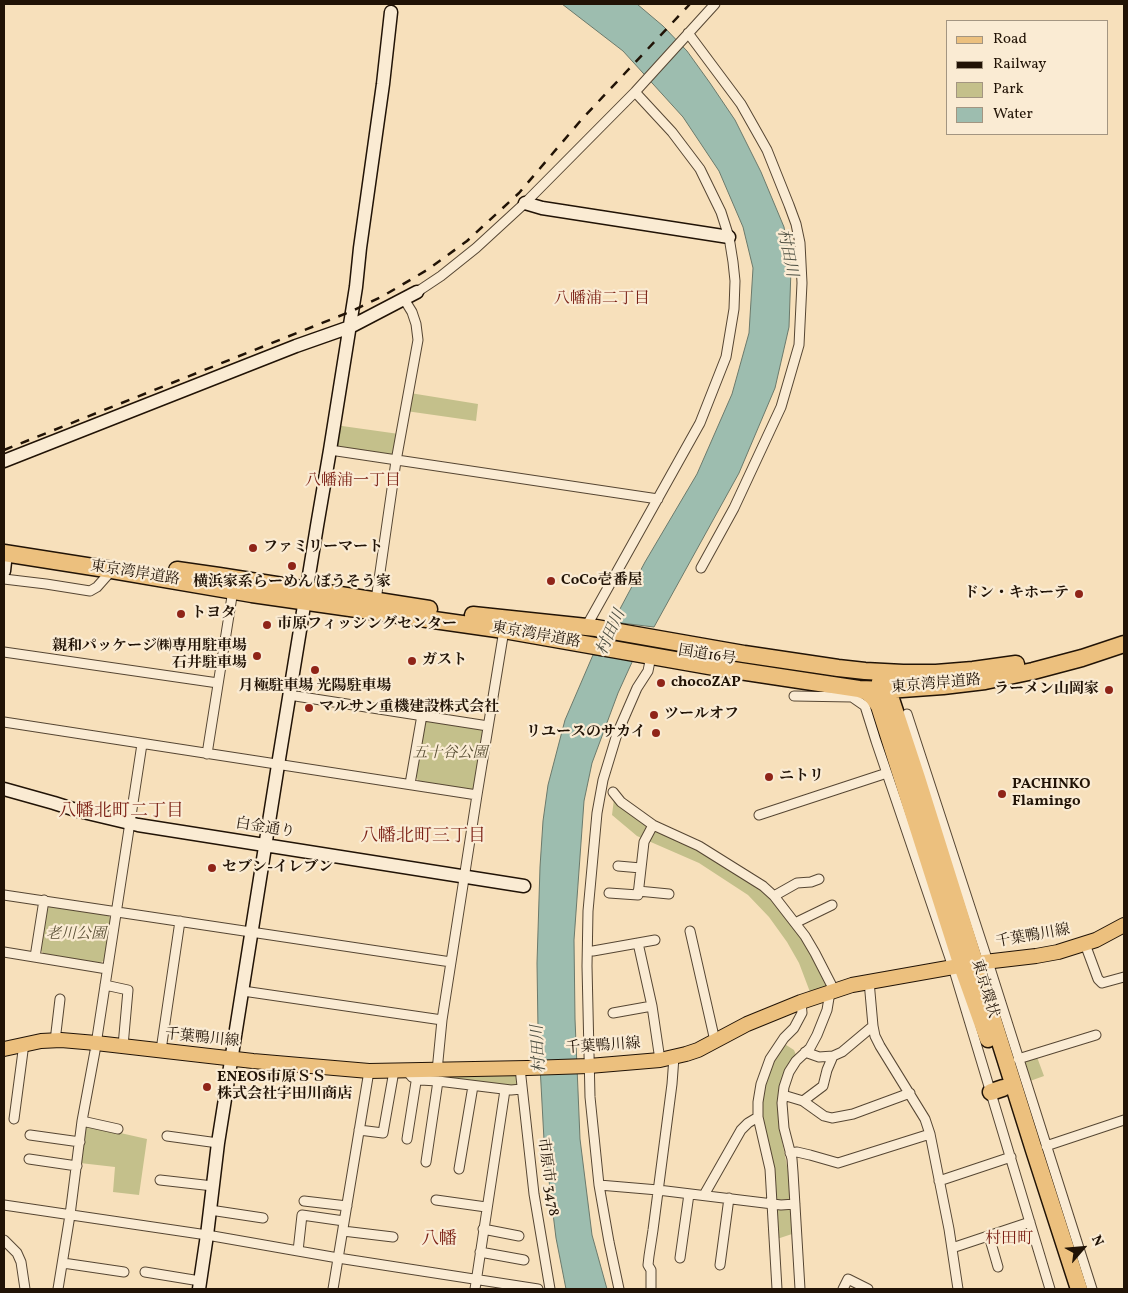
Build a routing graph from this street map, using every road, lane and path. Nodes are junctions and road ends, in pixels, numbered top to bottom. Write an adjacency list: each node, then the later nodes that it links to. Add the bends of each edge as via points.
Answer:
1 (715, 4): 3 (street)
2 (391, 12): 9 (street)
3 (688, 33): 4 (street); 15 (street, via 741,104 767,150 796,224 802,283 799,345 781,408 734,508)
4 (635, 92): 5 (street); 6 (street, via 700,169 722,212)
5 (525, 203): 6 (street); 7 (street, via 476,248)
6 (729, 237): 13 (street, via 734,309 726,357 700,423)
7 (417, 292): 8 (street)
8 (404, 299): 9 (street); 12 (street, via 412,312 418,340)
9 (350, 327): 10 (street); 11 (street)
10 (330, 450): 12 (street); 20 (street)
11 (4, 461)
12 (396, 461): 13 (street); 21 (street)
13 (658, 499): 23 (street)
14 (5, 550): 16 (highway, 東京湾岸道路); 17 (street); 20 (highway, 東京湾岸道路, via 219,576)
15 (701, 568)
16 (112, 570): 18 (street, via 90,591); 19 (highway, 東京湾岸道路)
17 (4, 572)
18 (4, 578)
19 (233, 590): 20 (highway, 東京湾岸道路); 29 (street)
20 (306, 595): 21 (highway, 東京湾岸道路); 22 (highway, 東京湾岸道路, via 362,610); 32 (street)
21 (376, 600): 23 (highway, 東京湾岸道路, via 525,620 574,633)
22 (504, 630): 23 (highway, 東京湾岸道路); 37 (street)
23 (591, 634): 26 (highway, 東京湾岸道路)
24 (1124, 635): 28 (highway, 東京湾岸道路, via 1020,664 936,673)
25 (1124, 644): 30 (highway, 東京湾岸道路, via 1008,676 958,685)
26 (650, 649): 28 (highway, 東京湾岸道路); 30 (highway, 国道16号, via 877,681); 31 (highway, 東京湾岸道路, via 720,668); 102 (street, via 648,671 617,734 597,813 588,911)
27 (4, 652): 29 (street)
28 (898, 672): 30 (highway, via 888,679)
29 (218, 684): 39 (street)
30 (885, 688): 31 (highway, 東京湾岸道路); 46 (highway, 東京環状, via 883,699 902,756); 76 (highway, 東京環状)
31 (859, 689): 46 (highway, 東京環状, via 873,697 879,706)
32 (290, 695): 35 (street); 40 (street)
33 (794, 696): 41 (street, via 852,697 865,706)
34 (907, 714): 76 (street, via 979,934)
35 (422, 715): 37 (street); 42 (street)
36 (4, 722): 38 (street)
37 (488, 726): 45 (street)
38 (142, 744): 39 (street); 48 (street)
39 (207, 754): 40 (street)
40 (278, 765): 42 (street); 50 (street)
41 (887, 773): 47 (street); 76 (street, via 945,943)
42 (410, 784): 45 (street)
43 (4, 789): 48 (street, 白金通り)
44 (613, 792): 49 (street)
45 (477, 795): 53 (street)
46 (909, 799): 76 (highway, 東京環状)
47 (759, 814)
48 (131, 824): 50 (street, 白金通り); 63 (street)
49 (653, 825): 52 (street, via 644,842); 60 (street, via 699,846 764,886)
50 (265, 846): 53 (street, 白金通り); 68 (street)
51 (618, 866): 52 (street)
52 (641, 868): 56 (street)
53 (464, 877): 55 (street, 白金通り); 75 (street)
54 (819, 878): 60 (street, via 797,883)
55 (524, 886)
56 (638, 891): 57 (street, via 638,895); 58 (street)
57 (609, 893)
58 (669, 894)
59 (4, 895): 61 (street)
60 (774, 896): 65 (street)
61 (44, 900): 63 (street); 74 (street)
62 (832, 905): 65 (street)
63 (116, 911): 64 (street); 77 (street)
64 (180, 922): 68 (street); 96 (street)
65 (795, 923): 82 (street, via 815,953)
66 (1124, 926): 71 (main road, 千葉鴨川線)
67 (690, 930): 90 (street)
68 (252, 932): 75 (street); 81 (street)
69 (655, 940): 70 (street)
70 (638, 943): 72 (street); 85 (street)
71 (1085, 944): 76 (main road, 千葉鴨川線, via 1036,956); 78 (street, via 1102,983)
72 (593, 951)
73 (4, 952): 74 (street)
74 (35, 957): 77 (street)
75 (451, 962): 87 (street)
76 (970, 964): 79 (main road, 千葉鴨川線); 101 (street, via 999,996); 110 (highway, 東京環状); 187 (highway, 東京環状)
77 (107, 969): 80 (street)
78 (1124, 977)
79 (869, 981): 82 (main road, 千葉鴨川線); 88 (street)
80 (105, 986): 92 (street); 94 (street, via 128,990)
81 (243, 991): 87 (street); 99 (street)
82 (832, 991): 84 (main road, 千葉鴨川線); 97 (street, via 817,1035)
83 (60, 1000): 91 (street)
84 (801, 1002): 90 (main road, 千葉鴨川線); 114 (street, via 802,1013 794,1028 770,1059 761,1084)
85 (652, 1006): 86 (street); 100 (street)
86 (613, 1013)
87 (442, 1020): 106 (street)
88 (873, 1026): 98 (street); 111 (street, via 880,1046)
89 (1096, 1035): 101 (street)
90 (715, 1040): 100 (main road, 千葉鴨川線, via 698,1050)
91 (55, 1041): 92 (main road, 千葉鴨川線); 93 (main road, 千葉鴨川線)
92 (96, 1043): 94 (main road, 千葉鴨川線); 117 (street)
93 (23, 1044): 95 (main road, 千葉鴨川線); 115 (street)
94 (123, 1046): 96 (main road, 千葉鴨川線)
95 (4, 1049)
96 (161, 1050): 99 (main road, 千葉鴨川線)
97 (805, 1052): 98 (street, via 819,1057); 112 (street, via 789,1072)
98 (833, 1056): 113 (street, via 823,1086)
99 (232, 1058): 104 (main road, 千葉鴨川線); 125 (street)
100 (667, 1058): 102 (main road, 千葉鴨川線); 137 (street, via 672,1084)
101 (1018, 1059): 126 (street)
102 (588, 1066): 103 (main road, 千葉鴨川線); 135 (street)
103 (523, 1068): 106 (main road, 千葉鴨川線); 108 (street, 市原市 3478)
104 (369, 1071): 105 (main road, 千葉鴨川線); 119 (street)
105 (405, 1073): 106 (main road, 千葉鴨川線); 119 (street, via 383,1133); 123 (street, via 416,1082)
106 (438, 1076): 107 (street); 130 (street)
107 (473, 1086): 109 (street); 132 (street)
108 (522, 1089): 109 (street); 177 (street, 市原市 3478, via 534,1194)
109 (505, 1090): 147 (street)
110 (997, 1090): 128 (street); 186 (highway, 東京環状)
111 (910, 1093): 113 (street, via 853,1114 832,1118); 120 (street)
112 (784, 1095): 113 (street); 127 (street, via 784,1128)
113 (803, 1101)
114 (758, 1117): 139 (street, via 741,1130); 144 (street, via 770,1170)
115 (14, 1119)
116 (1124, 1120): 126 (street)
117 (82, 1121): 118 (street); 124 (street)
118 (118, 1130)
119 (359, 1130): 146 (street)
120 (930, 1134): 127 (street, via 838,1163); 134 (street)
121 (30, 1135): 124 (street)
122 (168, 1136): 125 (street)
123 (406, 1139)
124 (80, 1142): 131 (street)
125 (218, 1143): 136 (street)
126 (1046, 1146): 188 (street)
127 (790, 1153): 145 (street)
128 (1011, 1157): 134 (street); 151 (street)
129 (29, 1159): 131 (street)
130 (426, 1162)
131 (76, 1166): 149 (street)
132 (459, 1169)
133 (160, 1180): 136 (street)
134 (939, 1181): 159 (street)
135 (600, 1185): 137 (street); 178 (street)
136 (213, 1186): 148 (street)
137 (658, 1190): 138 (street); 179 (street, via 648,1265)
138 (689, 1194): 139 (street); 163 (street)
139 (704, 1195): 140 (street)
140 (729, 1198): 144 (street); 166 (street)
141 (436, 1200): 147 (street)
142 (304, 1201): 146 (street)
143 (4, 1204): 149 (street)
144 (772, 1204): 145 (street); 180 (street)
145 (795, 1204): 181 (street)
146 (347, 1206): 152 (street)
147 (486, 1207): 153 (street)
148 (210, 1210): 150 (street); 154 (street)
149 (70, 1214): 154 (street); 165 (street)
150 (263, 1218)
151 (1030, 1222): 156 (street); 185 (street)
152 (343, 1226): 157 (street); 160 (street, via 302,1215); 162 (street)
153 (483, 1229): 155 (street); 161 (street)
154 (207, 1235): 160 (street); 171 (street)
155 (519, 1236)
156 (989, 1236): 159 (street); 167 (street)
157 (393, 1238)
158 (4, 1240): 172 (street, via 21,1262)
159 (952, 1248): 184 (street)
160 (298, 1251): 162 (street)
161 (480, 1252): 164 (street); 170 (street)
162 (338, 1258): 170 (street); 174 (street)
163 (680, 1258)
164 (524, 1260)
165 (62, 1263): 168 (street); 173 (street)
166 (720, 1265)
167 (998, 1267)
168 (124, 1272)
169 (145, 1272): 171 (street)
170 (476, 1279): 175 (street); 176 (street)
171 (199, 1285)
172 (25, 1289)
173 (58, 1289)
174 (334, 1289)
175 (474, 1289)
176 (538, 1289)
177 (550, 1289)
178 (619, 1289)
179 (651, 1289)
180 (777, 1289)
181 (800, 1289)
182 (843, 1289): 183 (street, via 848,1279)
183 (868, 1289)
184 (958, 1289)
185 (1050, 1289)
186 (1068, 1289)
187 (1079, 1289)
188 (1092, 1289)

